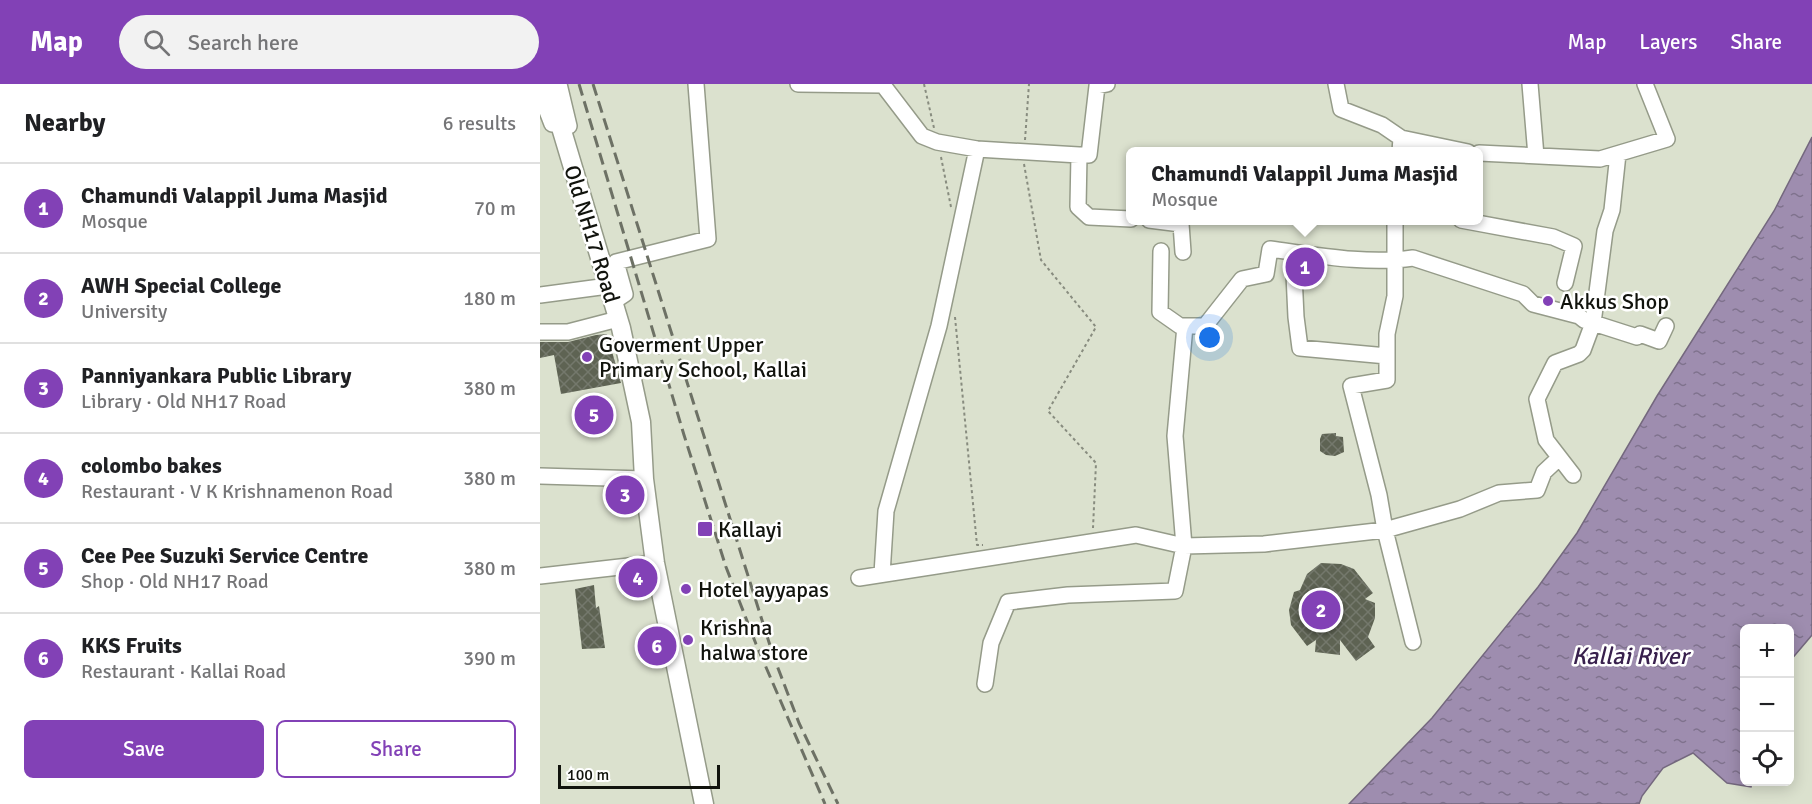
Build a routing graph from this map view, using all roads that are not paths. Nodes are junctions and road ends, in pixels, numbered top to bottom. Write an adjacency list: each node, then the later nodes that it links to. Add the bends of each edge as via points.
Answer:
1 (548, 84): 9 (main road, Old NH17 Road)
2 (559, 84): 17 (street, via 577,165)
3 (696, 84): 28 (street, via 708,239 616,262 625,294)
4 (798, 84): 12 (street, via 883,85 922,136)
5 (1107, 84): 15 (street, via 1097,86 1089,155)
6 (1336, 84): 10 (street, via 1341,109 1382,125)
7 (1530, 84): 16 (street)
8 (1645, 84): 14 (street, via 1667,139)
9 (547, 99): 17 (main road, Old NH17 Road)
10 (1400, 145): 11 (street)
11 (1419, 147)
12 (977, 149): 15 (street); 41 (street, via 939,326 886,511)
13 (1483, 153): 16 (street)
14 (1618, 154): 16 (street, via 1600,159); 29 (street)
15 (1079, 155): 18 (street, via 1078,207 1089,217)
16 (1536, 156)
17 (575, 179): 28 (main road, Old NH17 Road)
18 (1126, 219)
19 (1483, 224): 26 (street, via 1553,237 1574,246)
20 (1181, 225): 23 (street)
21 (1395, 225): 25 (street)
22 (1161, 250): 30 (street, via 1160,312)
23 (1183, 252)
24 (1293, 252): 25 (street); 30 (street, via 1270,249 1266,274 1242,279 1205,326); 33 (street, via 1300,348)
25 (1395, 261): 29 (street, via 1413,258 1448,268 1523,294 1533,304); 33 (street)
26 (1565, 283)
27 (540, 295): 28 (street)
28 (613, 302): 32 (street, via 568,332); 37 (main road, Old NH17 Road, via 641,422)
29 (1593, 323): 31 (street, via 1659,341); 34 (street, via 1583,350 1555,363 1538,399 1546,440)
30 (1185, 326): 39 (street, via 1175,436)
31 (1666, 326)
32 (540, 332)
33 (1387, 356): 38 (street, via 1388,380 1351,386)
34 (1559, 458): 35 (street); 38 (street, via 1545,472 1538,490 1499,493 1460,509)
35 (1573, 475)
36 (540, 476): 37 (street)
37 (644, 479): 40 (main road, Old NH17 Road)
38 (1385, 530): 39 (street, via 1264,544); 44 (street)
39 (1184, 546): 41 (street, via 1136,535); 45 (street, via 1175,591 1068,595 1008,602 991,643)
40 (655, 563): 42 (street); 46 (main road, Old NH17 Road)
41 (882, 574): 43 (street)
42 (540, 576)
43 (859, 578)
44 (1413, 642)
45 (985, 684)
46 (704, 804)

